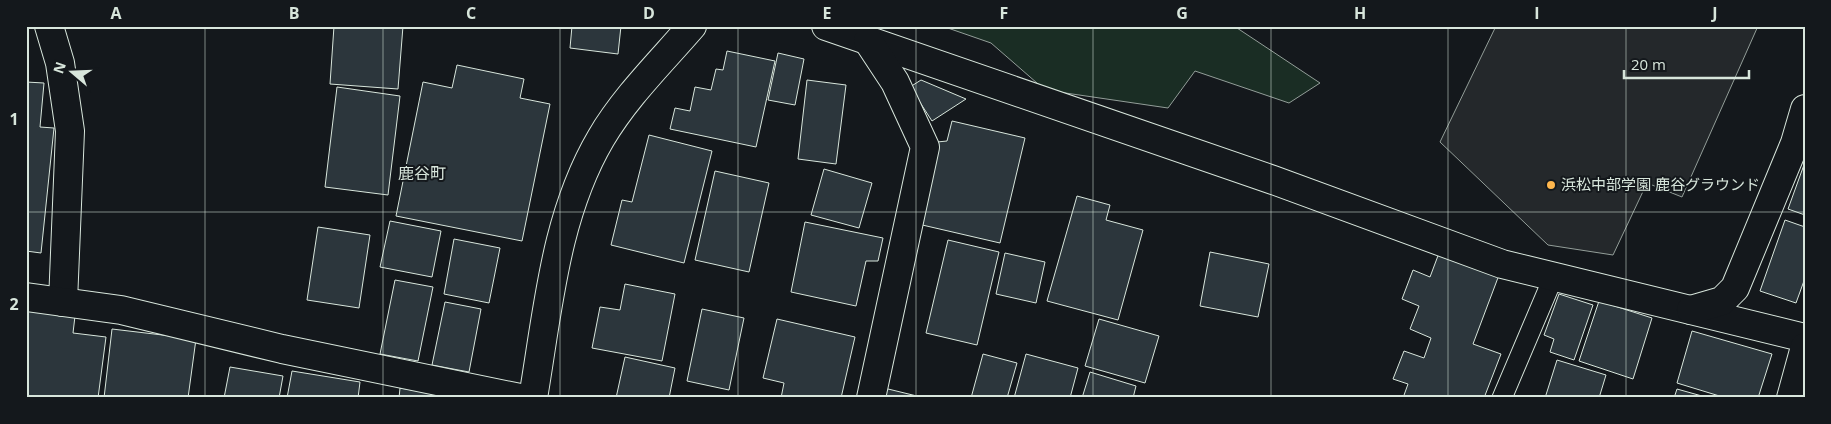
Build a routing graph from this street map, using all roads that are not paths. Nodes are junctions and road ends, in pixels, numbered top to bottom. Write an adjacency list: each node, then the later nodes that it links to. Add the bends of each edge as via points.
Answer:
1 (49, 26): 8 (street, via 60,63 70,132)
2 (692, 26): 13 (street, via 618,114 587,164 560,240)
3 (826, 26): 4 (street)
4 (868, 41): 6 (street, via 1273,180 1502,264); 14 (street, via 895,82 925,147)
5 (1805, 109): 9 (street, via 1795,143 1735,288 1722,301)
6 (1553, 278): 9 (street); 15 (lane)
7 (26, 297): 8 (street)
8 (63, 302): 12 (street, via 121,310 282,349)
9 (1691, 310): 10 (street)
10 (1805, 338)
11 (1805, 347): 16 (street)
12 (520, 398)
13 (533, 398)
14 (871, 398)
15 (1502, 398)
16 (1790, 398)

